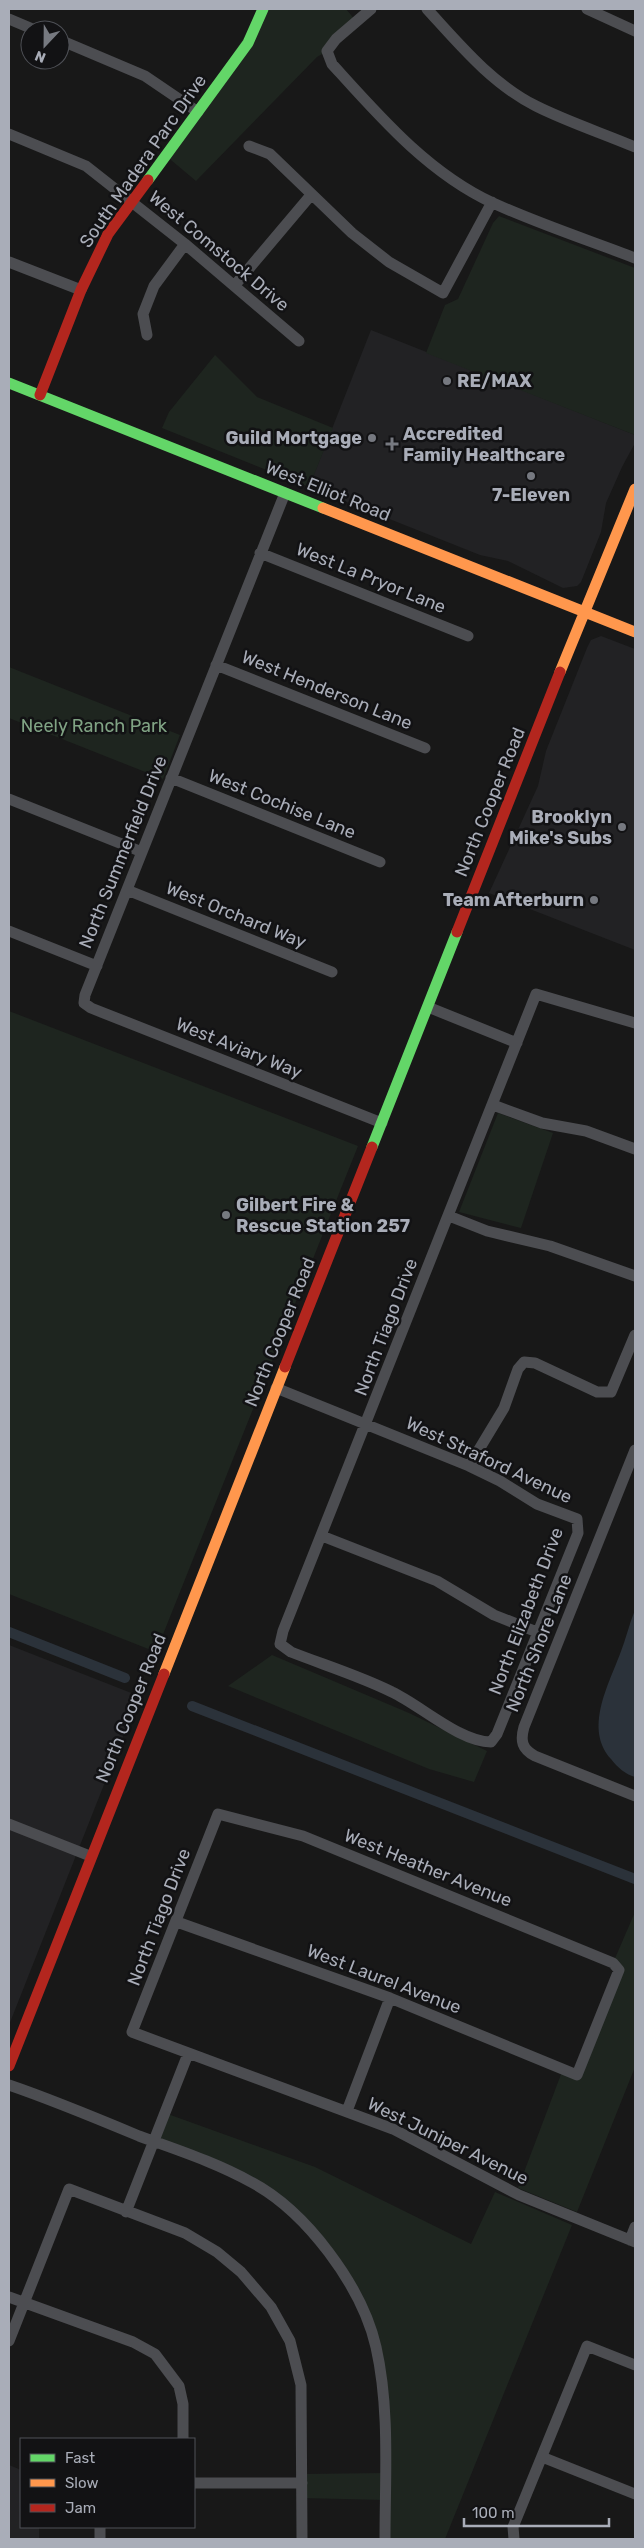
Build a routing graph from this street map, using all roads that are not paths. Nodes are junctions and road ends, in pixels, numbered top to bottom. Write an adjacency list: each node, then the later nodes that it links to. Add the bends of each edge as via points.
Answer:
1 (263, 9): 7 (main road, South Madera Parc Drive, via 248,43)
2 (371, 9): 13 (street, via 327,51 332,64 407,143 440,170)
3 (427, 9): 10 (street, via 468,54 507,88 535,105)
4 (587, 9): 5 (street)
5 (635, 31)
6 (70, 44): 7 (street, via 146,76)
7 (198, 112): 12 (main road, South Madera Parc Drive)
8 (9, 134): 12 (street, West Comstock Drive, via 86,166)
9 (249, 146): 11 (street, via 270,154)
10 (635, 147)
11 (311, 195): 13 (street, via 389,262 442,293); 17 (street)
12 (133, 201): 14 (street, West Comstock Drive); 18 (main road, South Madera Parc Drive, via 108,234)
13 (492, 202): 15 (street)
14 (186, 244): 17 (street, West Comstock Drive); 19 (street, via 154,286 143,314)
15 (635, 258)
16 (9, 262): 18 (street)
17 (234, 285): 20 (street, West Comstock Drive)
18 (81, 290): 22 (main road, South Madera Parc Drive)
19 (147, 335)
20 (299, 341)
21 (9, 383): 22 (main road, West Elliot Road)
22 (40, 395): 24 (main road, West Elliot Road)
23 (635, 489): 26 (main road, North Cooper Road)
24 (285, 493): 25 (street, North Summerfield Drive); 26 (main road, West Elliot Road)
25 (260, 553): 28 (street, West La Pryor Lane); 29 (street, North Summerfield Drive)
26 (584, 611): 27 (main road, West Elliot Road); 40 (main road, North Cooper Road)
27 (635, 632)
28 (468, 636)
29 (216, 665): 30 (street, West Henderson Lane); 31 (street, North Summerfield Drive)
30 (425, 748)
31 (171, 778): 33 (street, North Summerfield Drive); 34 (street, West Cochise Lane)
32 (9, 799): 33 (street)
33 (142, 852): 35 (street, North Summerfield Drive)
34 (380, 862)
35 (127, 890): 37 (street, North Summerfield Drive); 38 (street, West Orchard Way)
36 (9, 931): 37 (street)
37 (97, 966): 39 (street, North Summerfield Drive)
38 (332, 972)
39 (84, 1003): 44 (street, West Aviary Way)
40 (428, 1007): 42 (street); 44 (main road, North Cooper Road)
41 (635, 1023): 42 (street, North Tiago Drive, via 536,994)
42 (517, 1043): 43 (street, North Tiago Drive)
43 (493, 1105): 45 (street, via 542,1123 586,1131); 46 (street, North Tiago Drive)
44 (382, 1123): 49 (main road, North Cooper Road)
45 (635, 1149)
46 (449, 1216): 47 (street, via 487,1231 550,1246); 50 (street, North Tiago Drive)
47 (635, 1276)
48 (635, 1335): 52 (street, via 611,1392 597,1392 535,1363 524,1362 518,1369 504,1408)
49 (276, 1388): 50 (street, West Straford Avenue); 60 (main road, North Cooper Road)
50 (366, 1426): 52 (street, West Straford Avenue); 54 (street, North Tiago Drive)
51 (635, 1450): 57 (street, North Shore Lane, via 522,1736 524,1748 535,1756)
52 (469, 1466): 53 (street, West Straford Avenue, via 537,1504)
53 (577, 1519): 55 (street, North Elizabeth Drive, via 578,1534)
54 (322, 1536): 55 (street, via 430,1578 494,1615); 56 (street, North Tiago Drive, via 280,1644 291,1652 392,1692 447,1726 483,1742)
55 (537, 1632): 56 (street, North Elizabeth Drive)
56 (491, 1742)
57 (635, 1796)
58 (218, 1814): 61 (street, North Tiago Drive); 66 (street, West Heather Avenue, via 303,1836 613,1963 619,1970)
59 (9, 1824): 60 (street)
60 (90, 1856): 65 (main road, North Cooper Road)
61 (177, 1922): 62 (street, West Laurel Avenue); 63 (street, North Tiago Drive)
62 (390, 1998): 66 (street, West Laurel Avenue); 68 (street)
63 (132, 2032): 64 (street, West Juniper Avenue)
64 (188, 2054): 68 (street, West Juniper Avenue); 69 (street)
65 (9, 2066)
66 (577, 2075)
67 (9, 2085): 69 (street)
68 (346, 2111): 72 (street, West Juniper Avenue, via 393,2129 519,2195)
69 (154, 2141): 70 (street); 83 (street, via 208,2160 253,2182 286,2206 322,2244 344,2275 376,2345 383,2385)
70 (126, 2212): 74 (street, via 69,2189); 80 (street, via 185,2233 217,2252 241,2272 271,2307 290,2341 301,2385)
71 (635, 2227): 72 (street)
72 (633, 2241)
73 (9, 2297): 74 (street)
74 (24, 2303): 75 (street); 77 (street, via 133,2342 155,2354 179,2386 183,2404)
75 (9, 2341)
76 (635, 2365): 78 (street, via 588,2346)
77 (183, 2438)
78 (542, 2457): 81 (street); 84 (street, via 513,2527)
79 (195, 2483): 80 (street)
80 (302, 2483): 82 (street)
81 (635, 2494)
82 (302, 2539)
83 (386, 2539)
84 (514, 2539)

